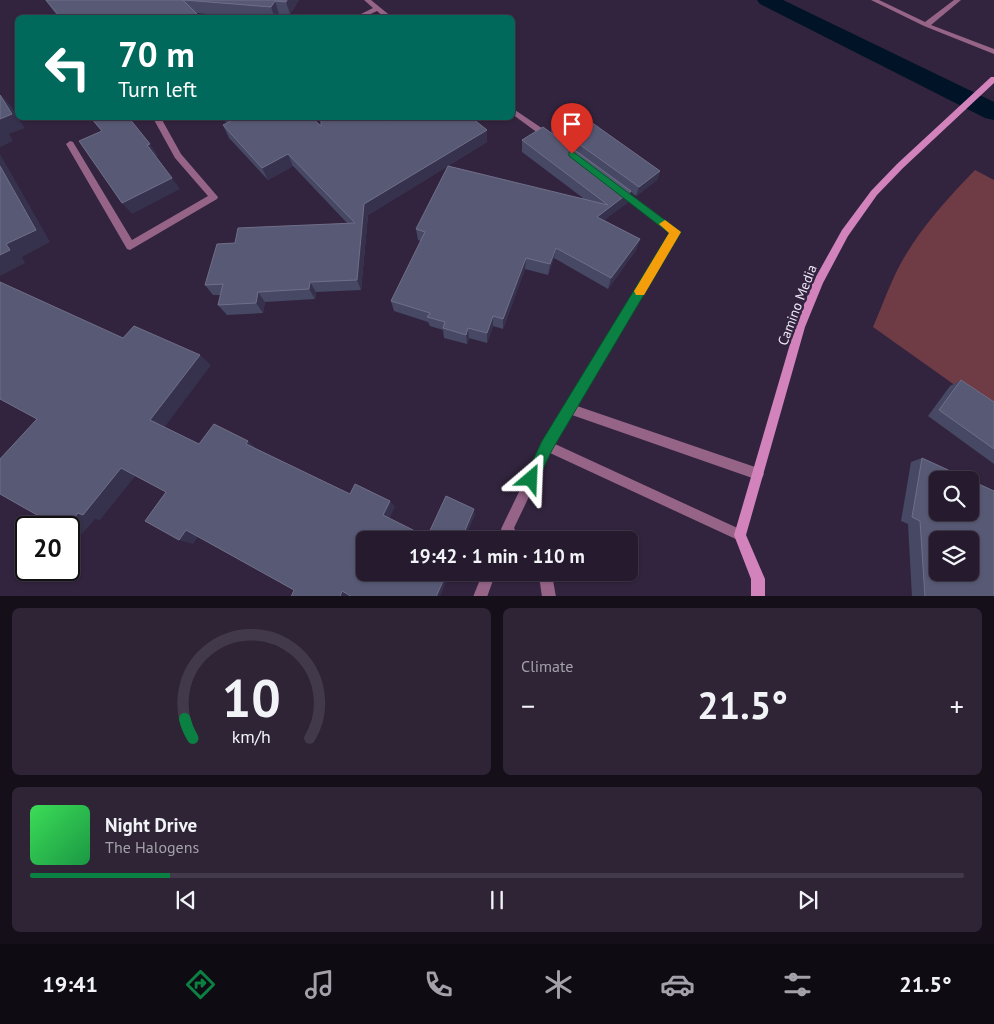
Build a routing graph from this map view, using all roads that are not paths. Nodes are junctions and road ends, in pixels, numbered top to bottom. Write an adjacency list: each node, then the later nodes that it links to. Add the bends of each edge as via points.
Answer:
1 (367, 0): 4 (lane)
2 (874, 0): 7 (lane)
3 (958, 0): 7 (lane)
4 (377, 8): 5 (lane); 6 (lane)
5 (362, 15)
6 (386, 15)
7 (926, 25): 8 (lane)
8 (994, 52)
9 (994, 79): 17 (street, Camino Media, via 900,166 874,193 845,233 818,282 800,327)
10 (515, 112): 13 (lane)
11 (158, 120): 12 (lane, via 178,156 214,197 130,246)
12 (70, 144)
13 (559, 144)
14 (614, 185): 15 (lane, via 676,232)
15 (569, 409): 16 (lane); 17 (lane)
16 (547, 446): 18 (lane); 19 (lane)
17 (758, 474): 19 (street, Camino Media)
18 (507, 531)
19 (740, 535): 24 (street, via 758,579)
20 (486, 581): 22 (lane)
21 (546, 581): 23 (lane)
22 (480, 596)
23 (549, 596)
24 (758, 596)

